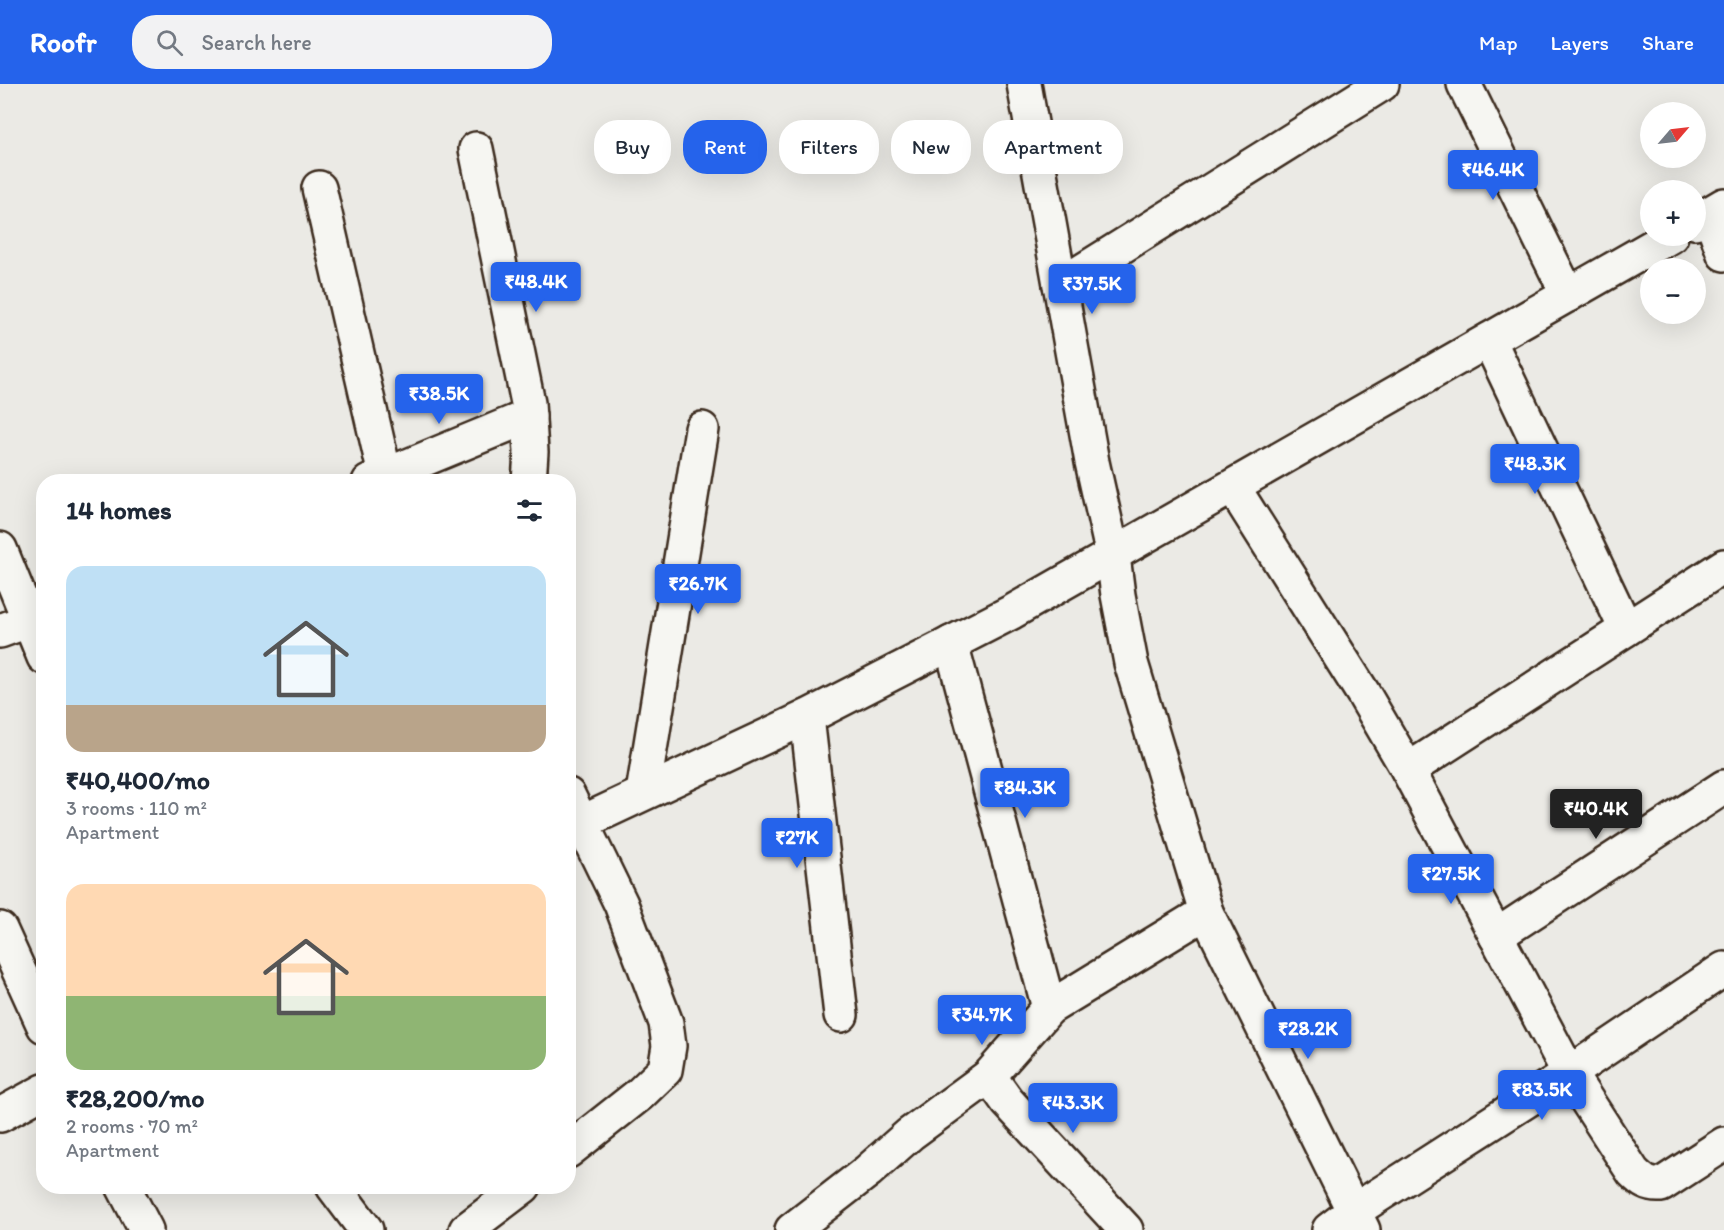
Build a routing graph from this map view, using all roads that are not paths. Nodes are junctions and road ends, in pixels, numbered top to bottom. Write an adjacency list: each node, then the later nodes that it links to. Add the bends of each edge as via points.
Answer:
1 (1024, 84): 9 (street)
2 (1382, 84): 9 (street)
3 (1464, 84): 10 (street)
4 (476, 149): 12 (street)
5 (319, 188): 14 (street)
6 (1710, 214): 8 (street)
7 (1654, 246): 10 (street)
8 (1724, 254)
9 (1060, 285): 19 (street)
10 (1568, 295): 11 (street)
11 (1489, 340): 17 (street); 22 (street)
12 (529, 416): 15 (street); 16 (street)
13 (702, 429): 28 (street)
14 (376, 474)
15 (387, 474)
16 (530, 474)
17 (1233, 487): 19 (street); 26 (street)
18 (0, 549): 21 (street)
19 (1113, 556): 24 (street); 31 (street, via 1131,663)
20 (1724, 566): 22 (street)
21 (24, 622): 23 (street)
22 (1626, 629): 26 (street)
23 (36, 643)
24 (951, 643): 25 (street); 36 (street)
25 (807, 717): 28 (street); 37 (street)
26 (1408, 770): 33 (street)
27 (1724, 787): 33 (street)
28 (643, 793): 29 (street)
29 (576, 814)
30 (576, 821): 43 (street, via 621,904 666,1023 669,1046 665,1070)
31 (1206, 912): 36 (street); 47 (street)
32 (0, 928): 35 (street)
33 (1496, 936): 38 (street)
34 (1724, 969): 38 (street)
35 (36, 1008)
36 (1050, 1008): 39 (street)
37 (841, 1015)
38 (1569, 1073): 42 (street, via 1633,1172 1651,1186 1661,1185); 47 (street)
39 (989, 1076): 48 (street); 52 (street)
40 (36, 1095): 41 (street)
41 (0, 1115)
42 (1724, 1144)
43 (576, 1145)
44 (127, 1194): 49 (street)
45 (339, 1194): 50 (street)
46 (510, 1194): 51 (street)
47 (1348, 1224)
48 (1119, 1228)
49 (146, 1230)
50 (366, 1230)
51 (466, 1230)
52 (792, 1230)

